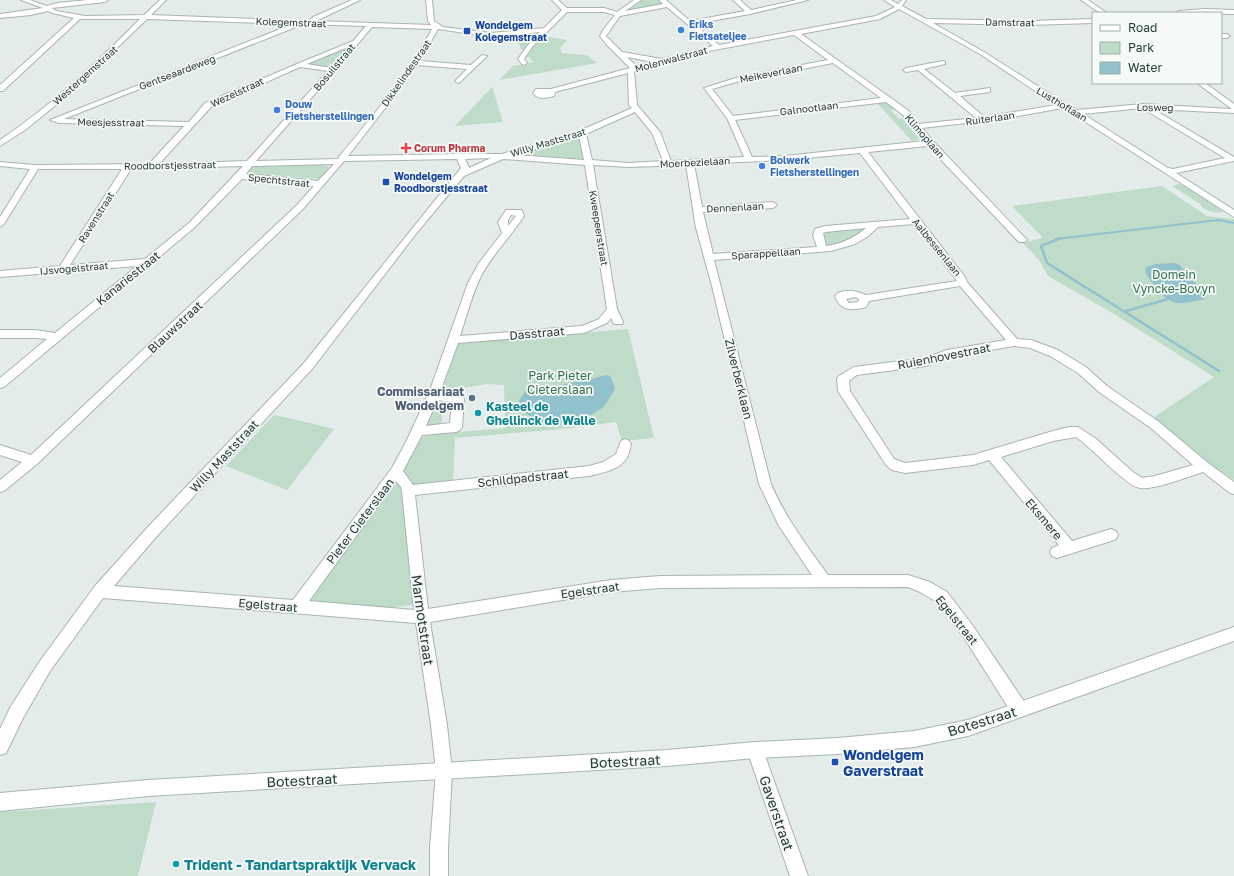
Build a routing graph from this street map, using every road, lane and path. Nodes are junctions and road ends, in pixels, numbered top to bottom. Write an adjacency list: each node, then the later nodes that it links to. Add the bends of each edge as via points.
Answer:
1 (24, 0): 15 (street, Kolegemstraat)
2 (105, 0): 15 (street)
3 (164, 0): 25 (street, Westergemstraat)
4 (357, 0): 29 (street)
5 (429, 0): 33 (street, Dikkelindestraat, via 431,22)
6 (556, 0): 16 (street)
7 (638, 0): 22 (street)
8 (736, 0): 17 (street)
9 (805, 0): 17 (street)
10 (887, 0): 14 (street, Lusthoflaan)
11 (905, 0): 14 (street, Molenwalstraat)
12 (1084, 0): 18 (street)
13 (665, 2): 22 (street); 31 (street)
14 (899, 5): 26 (street, Lusthoflaan); 35 (street, Molenwalstraat, via 878,18)
15 (47, 8): 21 (street); 24 (street, Kolegemstraat)
16 (564, 10): 22 (street, via 604,10); 34 (street)
17 (750, 12): 31 (street)
18 (1102, 12)
19 (1192, 12): 20 (street)
20 (1234, 12)
21 (31, 13): 23 (street); 30 (street)
22 (620, 14): 38 (street, via 603,36)
23 (0, 16)
24 (78, 17): 25 (street, Kolegemstraat); 53 (street)
25 (147, 17): 28 (street, Kolegemstraat); 66 (street, Westergemstraat)
26 (926, 21): 27 (street, Damstraat); 58 (street, Lusthoflaan, via 1000,64)
27 (1092, 21)
28 (299, 22): 29 (street, Kolegemstraat); 67 (street, Gentseaardeweg)
29 (311, 22): 32 (street, Kolegemstraat)
30 (7, 23)
31 (688, 23): 37 (street)
32 (370, 25): 33 (street, Kolegemstraat); 36 (street, Bosuilstraat)
33 (436, 26): 34 (street, Kolegemstraat, via 447,30 491,34); 42 (street, Dikkelindestraat)
34 (545, 30): 43 (street, via 526,52 522,59)
35 (795, 33): 37 (street, Molenwalstraat); 41 (street, Klimoplaan)
36 (354, 42): 45 (street, Wezelstraat); 49 (street, Bosuilstraat)
37 (718, 47): 40 (street, Molenwalstraat)
38 (622, 54): 40 (street); 48 (street)
39 (484, 56): 46 (street)
40 (662, 61): 48 (street, Molenwalstraat)
41 (835, 61): 57 (street, Klimoplaan); 64 (street, Meikeverlaan, via 739,79 708,88)
42 (416, 63): 46 (street); 78 (street, Dikkelindestraat)
43 (524, 63)
44 (943, 63): 47 (street)
45 (299, 65): 49 (street); 68 (street, Wezelstraat, via 208,105)
46 (473, 67): 51 (street)
47 (919, 68): 50 (street); 56 (street)
48 (633, 69): 55 (street, Molenwalstraat); 61 (street, via 632,98)
49 (333, 70): 83 (street, Bosuilstraat)
50 (906, 70)
51 (458, 81)
52 (1201, 84): 60 (street)
53 (0, 89)
54 (987, 90): 56 (street)
55 (551, 91)
56 (954, 94): 65 (street)
57 (887, 100): 64 (street, Galnootlaan); 69 (street, Klimoplaan, via 906,113)
58 (1063, 106): 63 (street, Lusthoflaan); 65 (street, Ruiterlaan)
59 (1143, 106): 62 (street, Losweg); 63 (street, Losweg); 87 (street, via 1232,159 1173,171)
60 (1234, 107)
61 (635, 108): 70 (street, Willy Maststraat); 81 (street, via 656,132)
62 (1234, 111)
63 (1076, 112): 87 (street, Lusthoflaan)
64 (731, 118): 77 (street)
65 (982, 119): 69 (street, Ruiterlaan)
66 (34, 120): 67 (street, Meesjesstraat); 72 (street, Westergemstraat)
67 (54, 120): 68 (street, Meesjesstraat)
68 (189, 124): 84 (street, Wezelstraat)
69 (918, 126): 71 (street, Klimoplaan)
70 (582, 133): 74 (street, Willy Maststraat); 80 (street, Kweepeerstraat)
71 (930, 143): 73 (street, Moerbezielaan); 98 (street, Klimoplaan)
72 (0, 144)
73 (862, 150): 77 (street, Moerbezielaan); 94 (street, Aalbessenlaan)
74 (501, 157): 75 (street, Moerbezielaan); 76 (street, Willy Maststraat); 80 (street, Moerbezielaan)
75 (461, 158): 76 (street, Roodborstjesstraat); 78 (street, Roodborstjesstraat); 88 (street, via 465,168)
76 (492, 160): 88 (street, Willy Maststraat)
77 (749, 160): 79 (street, Moerbezielaan)
78 (340, 161): 83 (street, Roodborstjesstraat); 90 (street, Blauwstraat)
79 (690, 162): 81 (street, Moerbezielaan); 92 (street, Zilverberklaan)
80 (589, 163): 81 (street, Moerbezielaan); 106 (street, Kweepeerstraat)
81 (668, 163)
82 (0, 164): 85 (street, Roodborstjesstraat)
83 (249, 164): 84 (street, Roodborstjesstraat); 89 (street, Kanariestraat)
84 (152, 166): 86 (street, Roodborstjesstraat)
85 (35, 167): 86 (street, Roodborstjesstraat); 95 (street)
86 (128, 167): 102 (street, Ravenstraat)
87 (1166, 170): 93 (street, Lusthoflaan)
88 (461, 174): 126 (street, Willy Maststraat, via 412,232 308,366)
89 (240, 176): 90 (street, Spechtstraat); 101 (street, Kanariestraat, via 192,225)
90 (319, 184): 118 (street, Blauwstraat, via 289,218)
91 (773, 205): 92 (street, Dennenlaan)
92 (698, 210): 100 (street, Zilverberklaan)
93 (1234, 214)
94 (916, 221): 96 (street); 104 (street, Aalbessenlaan, via 962,279)
95 (0, 224)
96 (876, 224): 99 (street, Sparappellaan, via 855,241 844,246); 99 (street, via 818,231)
97 (507, 233): 110 (street, Pieter Cieterslaan, via 484,262 473,283)
98 (1022, 240)
99 (823, 249): 100 (street, Sparappellaan)
100 (709, 257): 125 (street, Zilverberklaan, via 765,484 780,517)
101 (148, 262): 102 (street, IJsvogelstraat); 109 (street, Kanariestraat)
102 (64, 268): 103 (street, IJsvogelstraat)
103 (0, 274)
104 (962, 283): 105 (street); 111 (street, Aalbessenlaan)
105 (864, 298)
106 (612, 309): 107 (street, Kweepeerstraat); 110 (street, Dasstraat, via 603,321 584,328)
107 (618, 322)
108 (0, 334): 109 (street)
109 (56, 337): 112 (street, Kanariestraat)
110 (454, 340): 113 (street, Pieter Cieterslaan)
111 (1014, 342): 117 (street, Ruienhovestraat, via 947,354 926,362 854,371 843,379 842,384 886,457 896,466 916,467); 119 (street, Ruienhovestraat, via 1030,344 1054,353 1082,370 1156,425)
112 (0, 384)
113 (432, 395): 114 (street, Pieter Cieterslaan); 114 (street, via 458,399 456,427)
114 (418, 431): 120 (street, Pieter Cieterslaan)
115 (625, 444): 123 (street, Schildpadstraat, via 621,457 607,466 589,471)
116 (0, 450): 118 (street)
117 (992, 455): 119 (street, Ruienhovestraat, via 1058,435 1078,432 1140,483); 124 (street, Eksmere, via 1063,550)
118 (33, 461): 121 (street, Blauwstraat)
119 (1204, 467): 122 (street, Ruienhovestraat)
120 (396, 472): 123 (street, Marmotstraat); 127 (street, Pieter Cieterslaan)
121 (0, 487)
122 (1234, 489)
123 (408, 491): 128 (street, Marmotstraat)
124 (1111, 535)
125 (824, 581): 128 (street, Egelstraat, via 660,582 611,586); 130 (street, Egelstraat, via 908,581 925,586 942,597 968,631)
126 (100, 591): 127 (street, Egelstraat); 131 (street, Willy Maststraat, via 45,666)
127 (296, 608): 128 (street, Egelstraat)
128 (422, 617): 133 (street, Marmotstraat)
129 (1234, 634): 130 (street, Botestraat)
130 (1019, 709): 132 (street, Botestraat, via 968,728 914,739)
131 (0, 747)
132 (755, 750): 133 (street, Botestraat, via 667,758); 136 (street, Gaverstraat)
133 (444, 771): 134 (street, Botestraat, via 148,788); 135 (street, Marmotstraat)
134 (0, 802)
135 (439, 876)
136 (799, 876)

